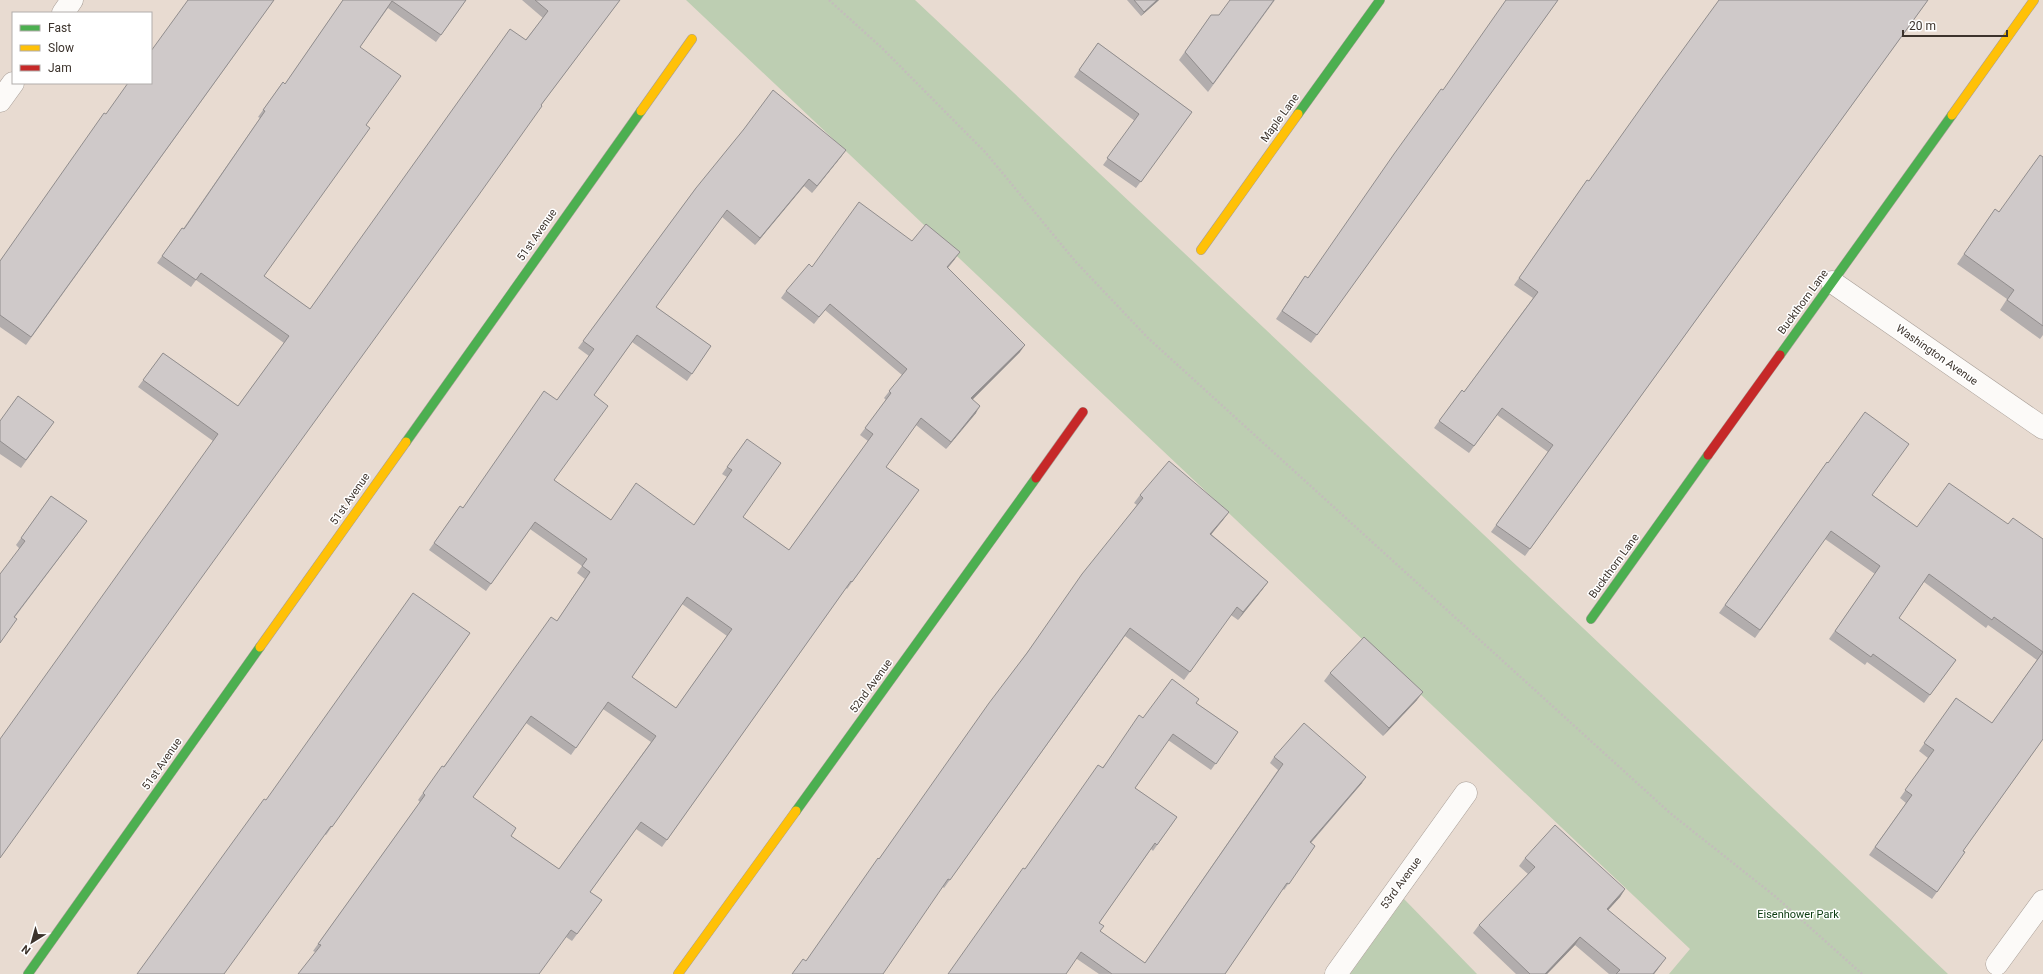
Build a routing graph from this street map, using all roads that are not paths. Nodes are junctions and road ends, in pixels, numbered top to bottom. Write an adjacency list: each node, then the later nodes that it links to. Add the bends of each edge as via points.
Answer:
1 (72, 0): 4 (street)
2 (1380, 0): 8 (street, Maple Lane)
3 (2034, 0): 9 (street, Buckthorn Lane)
4 (64, 12)
5 (692, 39): 16 (street, 51st Avenue)
6 (12, 84): 7 (street)
7 (0, 101)
8 (1201, 250)
9 (1832, 282): 11 (street, Washington Avenue); 12 (street, Buckthorn Lane)
10 (1082, 412): 17 (street, 52nd Avenue)
11 (2043, 428)
12 (1591, 619)
13 (1466, 793): 18 (street, 53rd Avenue)
14 (2043, 901): 15 (street)
15 (1997, 964)
16 (28, 974)
17 (678, 974)
18 (1336, 974)

